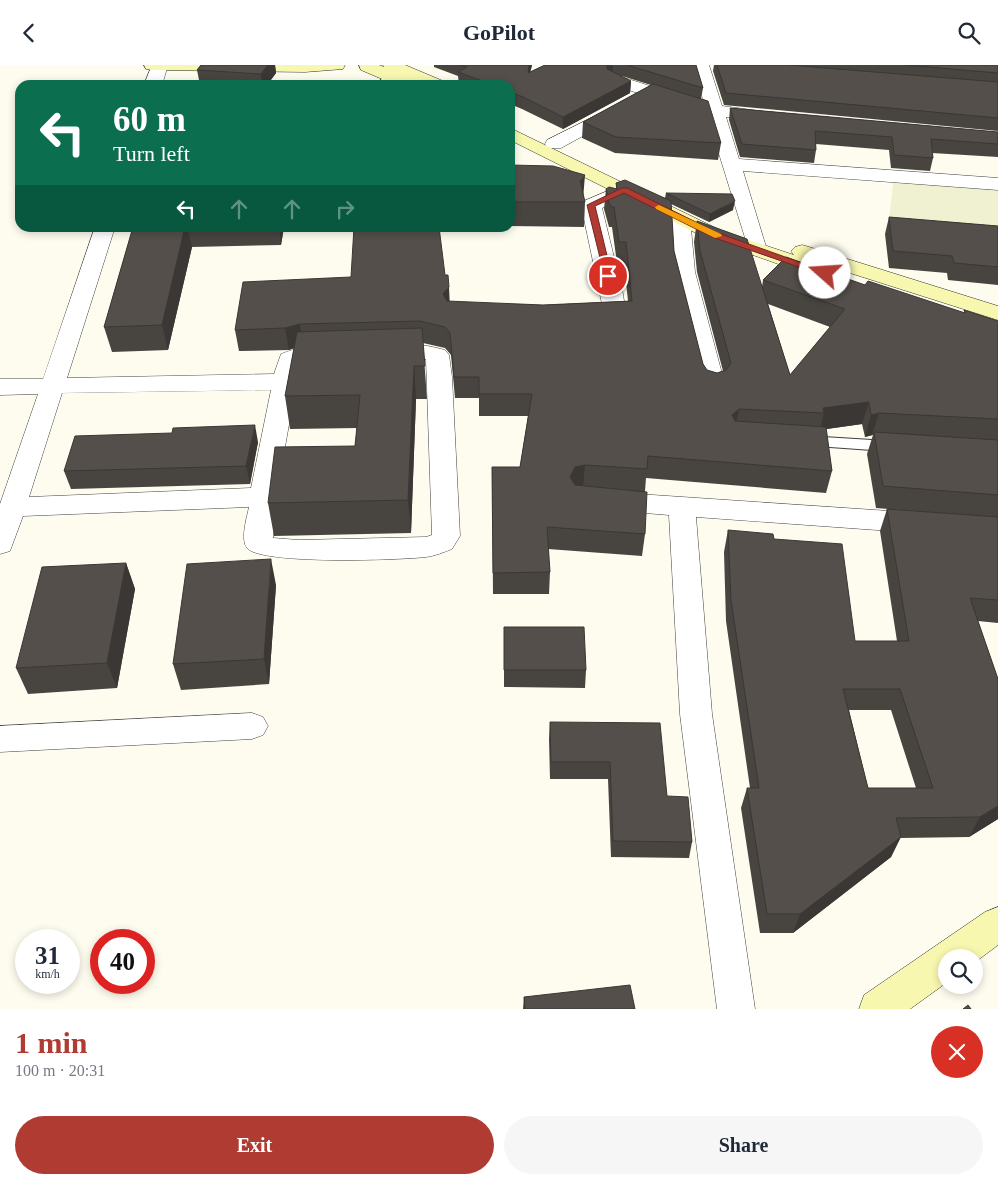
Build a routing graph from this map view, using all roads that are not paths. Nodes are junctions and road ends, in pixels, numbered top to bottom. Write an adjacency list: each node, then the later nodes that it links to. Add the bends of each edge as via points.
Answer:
1 (152, 65): 2 (street)
2 (160, 65): 3 (street); 7 (street)
3 (338, 65)
4 (365, 65): 6 (street)
5 (703, 65): 12 (street)
6 (388, 75): 8 (street); 9 (street)
7 (155, 80)
8 (400, 80)
9 (412, 80)
10 (619, 80): 11 (street)
11 (649, 92): 12 (street); 16 (street)
12 (716, 112): 13 (street); 17 (street)
13 (784, 118)
14 (515, 125): 16 (street)
15 (515, 136): 19 (street)
16 (554, 144): 22 (street)
17 (732, 164): 18 (street); 22 (street)
18 (998, 184)
19 (624, 190): 20 (street); 24 (street, via 591,205 613,307 601,313)
20 (680, 218): 22 (street, via 715,235); 26 (street, via 684,272)
21 (103, 232): 28 (street)
22 (754, 241): 23 (street); 23 (street, via 928,308 961,317)
23 (996, 315)
24 (563, 316)
25 (275, 382): 28 (street)
26 (713, 385)
27 (0, 387): 28 (street)
28 (52, 387): 33 (street)
29 (794, 441): 30 (lane)
30 (882, 446)
31 (263, 497): 31 (street, via 258,543 270,548 427,547 442,542 446,536 437,355 421,351 303,354 289,359); 33 (street)
32 (583, 499): 34 (street)
33 (12, 507): 36 (street)
34 (682, 507): 35 (street); 42 (street, via 696,714)
35 (939, 524)
36 (0, 544)
37 (252, 725): 38 (street)
38 (0, 739)
39 (998, 924): 40 (street)
40 (962, 949)
41 (938, 967): 43 (street)
42 (736, 1009)
43 (878, 1009)

